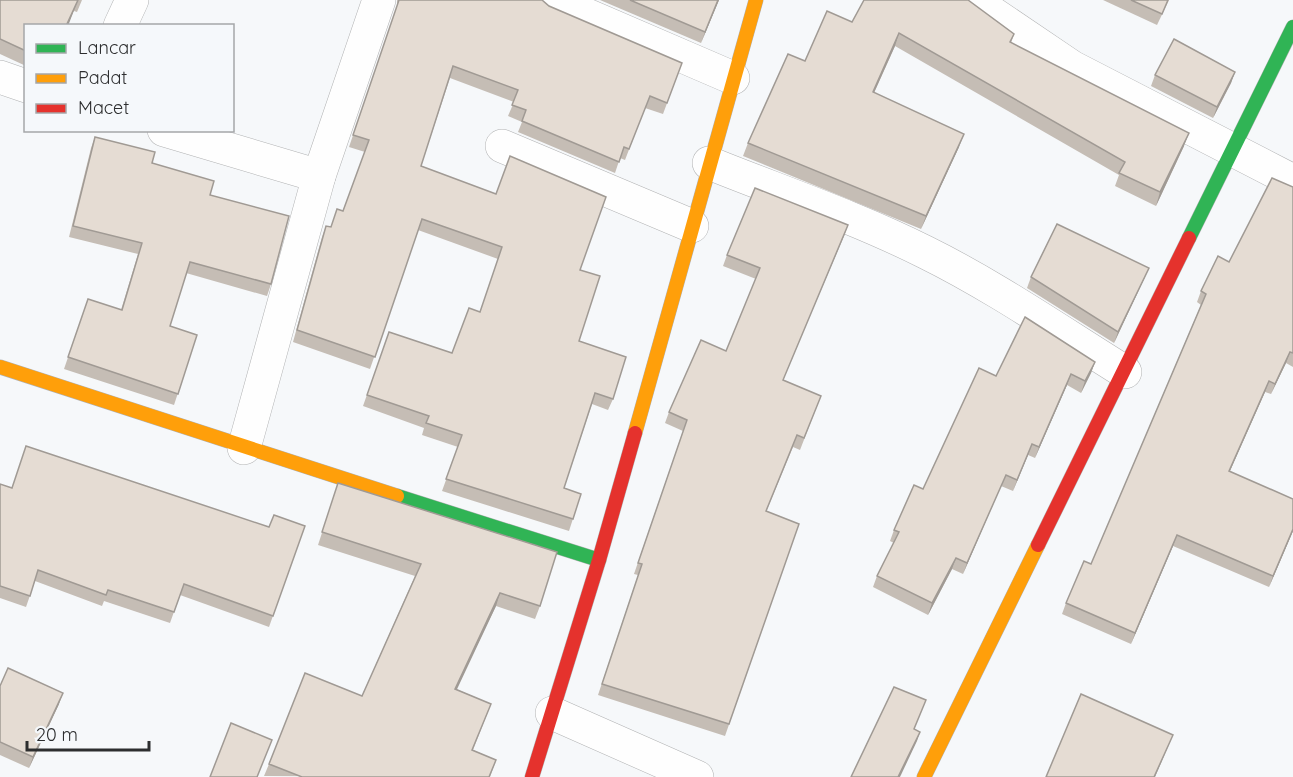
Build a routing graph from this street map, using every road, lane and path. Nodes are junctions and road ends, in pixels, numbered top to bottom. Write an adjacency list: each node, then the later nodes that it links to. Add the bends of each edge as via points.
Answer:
1 (132, 0): 6 (street)
2 (379, 0): 15 (street)
3 (552, 0): 9 (street)
4 (756, 0): 9 (street)
5 (973, 0): 13 (street, via 1072,67)
6 (121, 24)
7 (1293, 27): 13 (street)
8 (0, 77): 10 (street)
9 (733, 78): 14 (street)
10 (24, 85)
11 (171, 132): 15 (street)
12 (502, 146): 17 (street)
13 (1233, 152): 16 (street); 19 (street)
14 (709, 164): 17 (street); 19 (street, via 925,252)
15 (319, 176): 20 (street)
16 (1293, 181)
17 (692, 226): 21 (street)
18 (0, 367): 20 (street)
19 (1125, 372): 25 (street)
20 (244, 448): 21 (street)
21 (599, 560): 22 (street)
22 (552, 713): 23 (street); 24 (street)
23 (532, 777)
24 (698, 777)
25 (924, 777)

